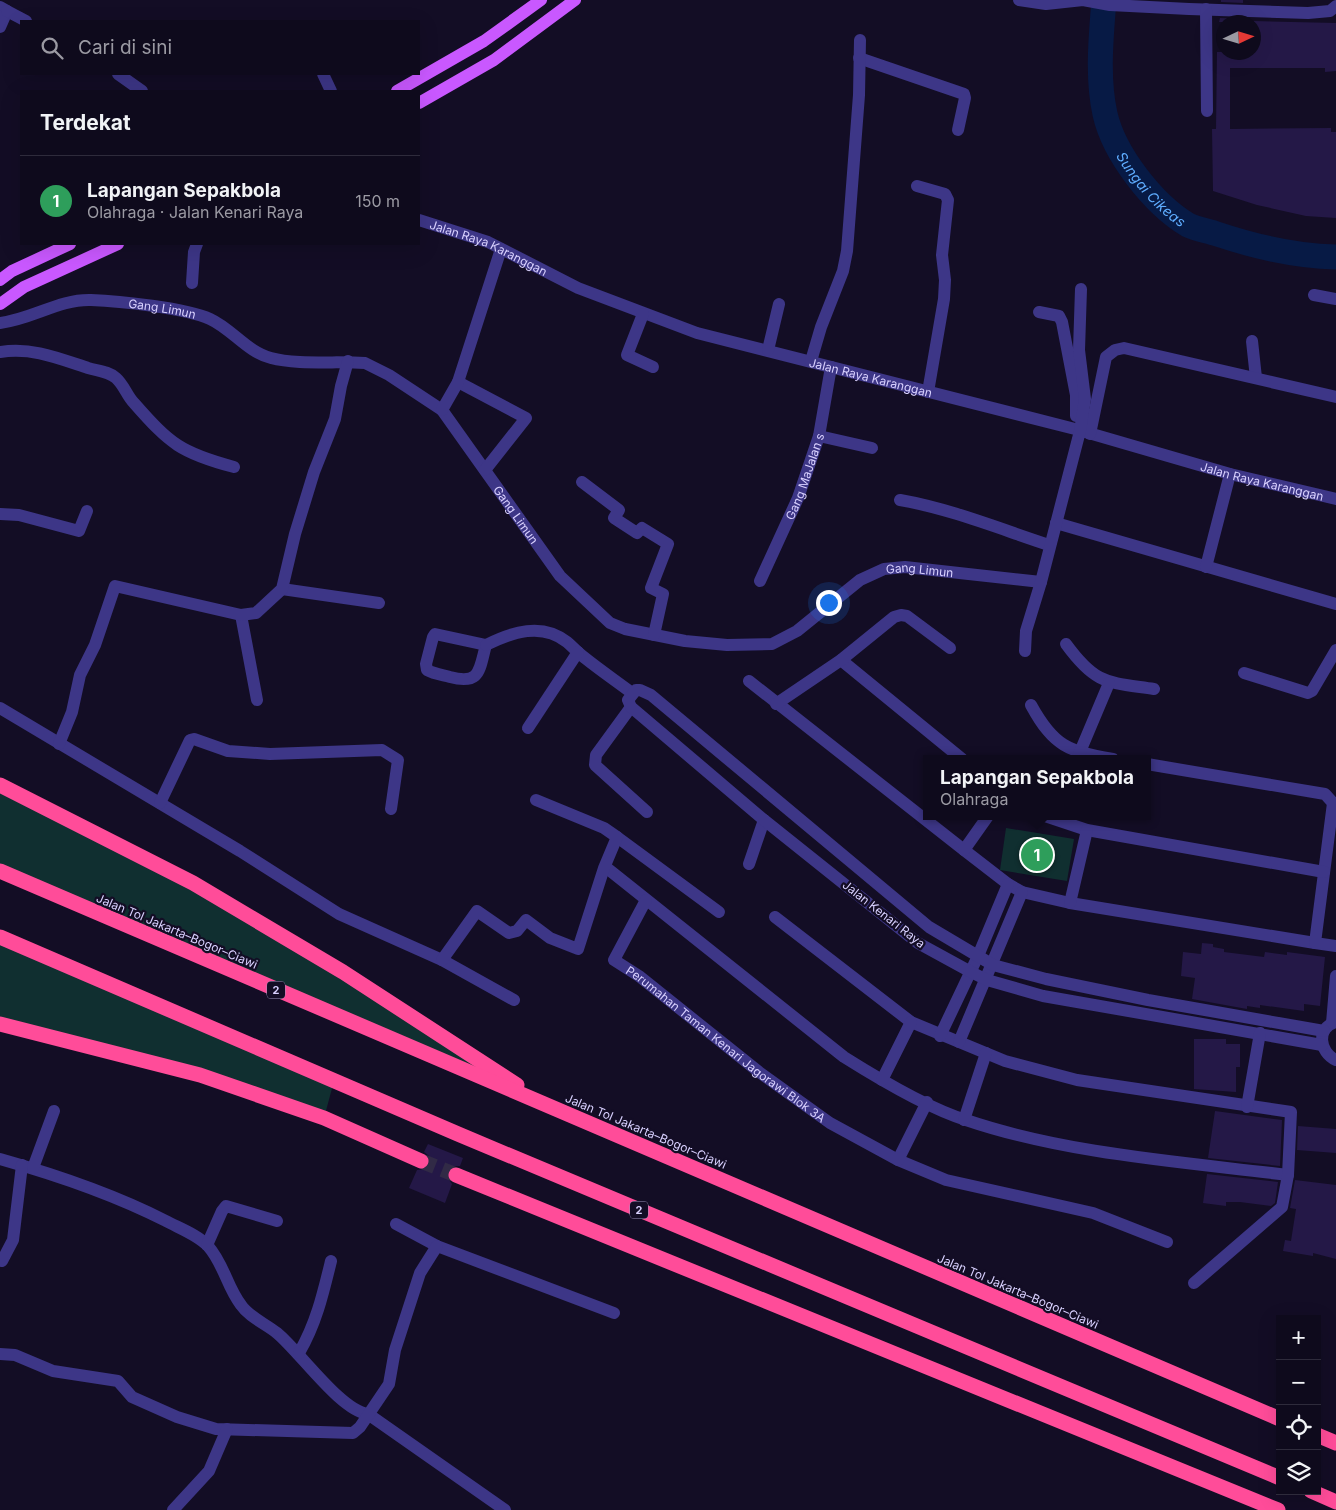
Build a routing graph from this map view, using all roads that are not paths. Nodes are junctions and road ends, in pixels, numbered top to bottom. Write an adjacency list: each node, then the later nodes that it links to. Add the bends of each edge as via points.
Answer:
1 (541, 0): 16 (main road, via 484,41)
2 (575, 0): 17 (main road, via 494,60)
3 (1019, 0): 4 (street, via 1046,4)
4 (1083, 0): 7 (street, via 1110,5)
5 (1336, 8): 7 (street, via 1308,13)
6 (4, 9): 8 (street); 9 (street)
7 (1206, 9): 18 (street)
8 (24, 20)
9 (0, 27)
10 (860, 40): 11 (street)
11 (859, 58): 19 (street, via 964,94); 39 (street, via 847,251)
12 (119, 75): 14 (street)
13 (323, 75): 15 (street)
14 (141, 90)
15 (331, 90)
16 (398, 90)
17 (420, 103)
18 (1207, 111)
19 (958, 130)
20 (916, 186): 45 (street, via 945,194 948,200 942,247 944,299)
21 (420, 220): 25 (street, Jalan Raya Karanggan)
22 (68, 245): 26 (main road)
23 (116, 245): 31 (main road, via 24,287)
24 (197, 245): 27 (street)
25 (501, 249): 34 (street, Jalan Raya Karanggan, via 578,288); 44 (street)
26 (0, 280)
27 (192, 283)
28 (1081, 289): 48 (street, via 1079,350 1085,399)
29 (1314, 295): 30 (street)
30 (1336, 299)
31 (0, 304)
32 (779, 304): 37 (street)
33 (1039, 312): 48 (street, via 1059,316 1062,322)
34 (643, 314): 37 (street, Jalan Raya Karanggan, via 697,333); 41 (street, via 627,355)
35 (0, 323): 40 (street, Gang Limun, via 34,316 74,300 109,301 186,312 211,320 247,346 271,358)
36 (1252, 341): 43 (street)
37 (768, 350): 39 (street, Jalan Raya Karanggan)
38 (0, 352): 51 (street, via 39,352 104,371 116,378 175,446)
39 (811, 361): 42 (street, Jalan Raya Karanggan)
40 (348, 362): 47 (street, Gang Limun, via 378,368); 64 (street, via 336,419 314,472)
41 (653, 367)
42 (831, 367): 45 (street, Jalan Raya Karanggan); 49 (street, Gang MaJalan s)
43 (1256, 378): 46 (street); 48 (street, via 1124,348 1115,350 1106,358)
44 (458, 382): 47 (street); 52 (street, via 526,418)
45 (928, 392): 48 (street, Jalan Raya Karanggan)
46 (1336, 397)
47 (442, 410): 52 (street, Gang Limun)
48 (1082, 431): 53 (street, Jalan Raya Karanggan); 59 (street)
49 (819, 436): 50 (street); 62 (street, Gang MaJalan s, via 798,498)
50 (872, 448)
51 (234, 467)
52 (485, 470): 68 (street, Gang Limun, via 560,576 610,623 625,630)
53 (1230, 474): 55 (street, Jalan Raya Karanggan); 61 (street)
54 (582, 482): 68 (street, via 619,510 614,518 637,533 642,528 668,544 650,588 663,594)
55 (1336, 499)
56 (900, 500): 60 (street, via 942,508 957,516)
57 (87, 511): 58 (street, via 80,531 19,515)
58 (0, 514)
59 (1056, 523): 60 (street); 61 (street)
60 (1049, 545): 63 (street)
61 (1206, 567): 66 (street)
62 (760, 581)
63 (1041, 582): 68 (street, Gang Limun, via 905,567 884,569 860,580 797,632 772,644 727,645); 72 (street, via 1026,631)
64 (282, 589): 65 (street); 67 (street, via 256,613)
65 (379, 604)
66 (1336, 604)
67 (242, 615): 81 (street); 87 (street, via 115,586 95,645 80,676 72,712)
68 (654, 635)
69 (486, 644): 69 (street, via 436,634 426,667 433,673 469,680 478,671); 74 (street, Jalan Kenari Raya, via 505,635 530,630 549,633 566,641)
70 (1066, 644): 78 (street, via 1086,670)
71 (950, 648): 75 (street, via 907,616 901,615 894,617)
72 (1025, 650)
73 (1336, 650): 76 (street, via 1312,692)
74 (578, 652): 80 (street, Jalan Kenari Raya); 86 (street)
75 (841, 660): 82 (street); 88 (street)
76 (1244, 673)
77 (750, 681): 82 (street)
78 (1109, 683): 79 (street); 90 (street)
79 (1154, 689)
80 (632, 692): 84 (street, via 628,700); 118 (street, Jalan Kenari Raya, via 640,690 651,695 929,927)
81 (257, 700)
82 (776, 704): 97 (street)
83 (1031, 705): 89 (street, via 1044,729)
84 (631, 707): 96 (street, via 596,755 595,765); 98 (street, Jalan Kenari Raya)
85 (0, 708): 87 (street)
86 (528, 728)
87 (59, 744): 94 (street)
88 (957, 755)
89 (1077, 755)
90 (1078, 755)
91 (1151, 765): 108 (street, via 1325,794 1333,803)
92 (0, 786): 137 (highway, via 194,883 343,972)
93 (536, 800): 103 (street, via 604,828)
94 (160, 803): 95 (street, via 190,740 194,739 228,751 270,754 382,750 398,760); 119 (street, via 339,914)
95 (391, 809)
96 (647, 812)
97 (923, 818)
98 (764, 820): 105 (street); 121 (street, Jalan Kenari Raya, via 918,943)
99 (925, 820): 104 (street)
100 (985, 820): 104 (street)
101 (1057, 820): 102 (street)
102 (1087, 830): 108 (street); 112 (street)
103 (617, 837): 113 (street); 119 (street, via 578,949 550,938 526,920 516,931 509,933 477,911)
104 (964, 850): 109 (street)
105 (749, 864)
106 (608, 869): 111 (street)
107 (0, 871): 137 (highway, Jalan Tol Jakarta–Bogor–Ciawi / 2)
108 (1324, 872): 116 (street)
109 (1008, 884): 110 (street); 118 (street)
110 (1022, 892): 112 (street); 120 (street)
111 (646, 900): 134 (street, via 844,1057); 141 (street, Perumahan Taman Kenari Jagorawi Blok 3A, via 614,960 830,1123)
112 (1070, 904): 116 (street)
113 (719, 912)
114 (775, 917): 125 (street)
115 (0, 937): 162 (highway, 2, via 467,1138)
116 (1315, 943): 117 (street)
117 (1336, 946)
118 (978, 956): 120 (street, Jalan Kenari Raya); 121 (street)
119 (442, 960): 124 (street)
120 (993, 965): 123 (street); 127 (street, Jalan Kenari Raya, via 1148,1000)
121 (970, 972): 123 (street, Jalan Kenari Raya); 129 (street)
122 (1336, 976): 127 (street)
123 (987, 980): 128 (street, Jalan Kenari Raya, via 1043,996); 130 (street)
124 (514, 1000)
125 (911, 1022): 129 (street); 134 (street)
126 (0, 1024): 142 (highway, via 200,1075 324,1118)
127 (1330, 1025): 131 (street)
128 (1260, 1033): 131 (street, Jalan Kenari Raya); 136 (street)
129 (940, 1036): 130 (street)
130 (960, 1042): 132 (street)
131 (1322, 1045): 133 (street, via 1328,1056)
132 (986, 1054): 136 (street, via 1077,1080); 139 (street)
133 (1336, 1060)
134 (882, 1080): 135 (street)
135 (927, 1102): 139 (street); 141 (street)
136 (1247, 1107): 145 (street, via 1291,1112)
137 (552, 1108): 158 (highway, Jalan Tol Jakarta–Bogor–Ciawi / 2)
138 (54, 1111): 143 (street)
139 (964, 1120): 145 (street, via 1026,1137 1137,1156)
140 (0, 1158): 143 (street)
141 (898, 1160): 148 (street, via 946,1180 1093,1213)
142 (421, 1161)
143 (28, 1166): 149 (street, via 145,1211); 151 (street, via 13,1240)
144 (456, 1175): 167 (highway)
145 (1288, 1175): 153 (street, via 1284,1201 1278,1212)
146 (277, 1221): 149 (street, via 226,1206)
147 (396, 1224): 150 (street)
148 (1167, 1242)
149 (207, 1245): 155 (street, via 222,1263 242,1307)
150 (437, 1246): 154 (street); 157 (street, via 420,1273 395,1350 389,1384)
151 (2, 1261)
152 (331, 1261): 155 (street, via 317,1316)
153 (1194, 1283)
154 (614, 1313)
155 (299, 1353): 157 (street, via 334,1393 359,1413)
156 (0, 1354): 159 (street, via 15,1355 53,1371 118,1381 132,1397 148,1405 201,1425)
157 (368, 1414): 159 (street, via 357,1430 346,1434); 166 (street)
158 (1276, 1417)
159 (227, 1429): 165 (street, via 210,1470)
160 (1321, 1437): 161 (highway)
161 (1336, 1443)
162 (1276, 1476)
163 (1320, 1495): 164 (highway)
164 (1336, 1502)
165 (173, 1510)
166 (505, 1510)
167 (1278, 1510)

